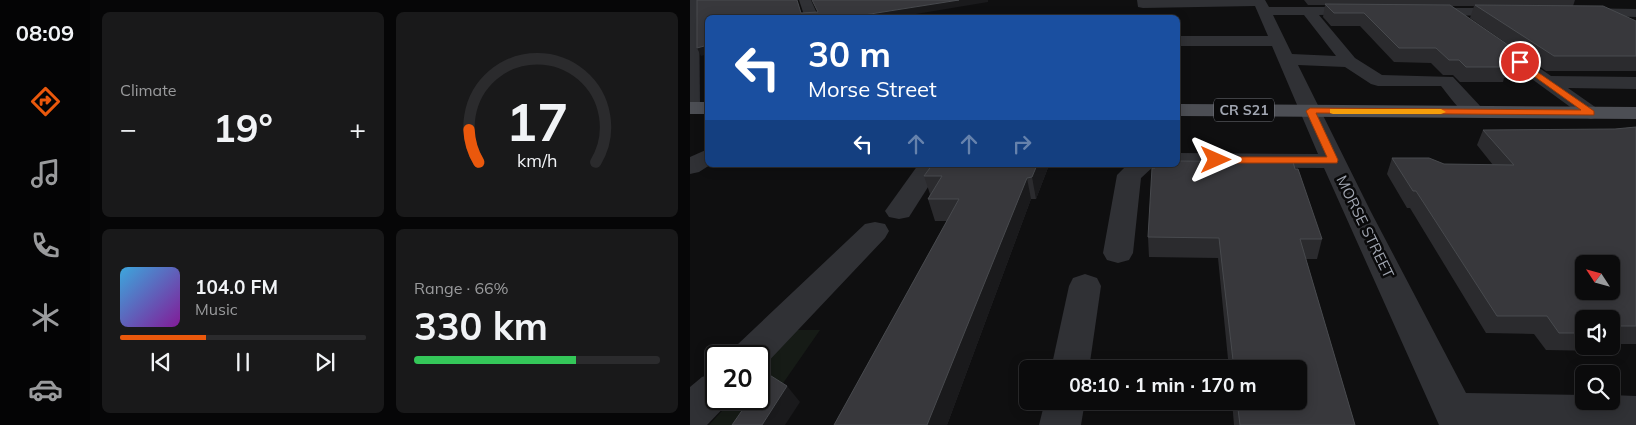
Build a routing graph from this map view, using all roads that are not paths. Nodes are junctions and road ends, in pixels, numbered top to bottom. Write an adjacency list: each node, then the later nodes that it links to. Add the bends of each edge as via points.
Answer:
1 (693, 0): 17 (street)
2 (805, 0): 9 (street)
3 (1142, 0): 4 (street, via 1143,4)
4 (1261, 4): 5 (street); 14 (street, MORSE STREET)
5 (1308, 11): 6 (street); 16 (street)
6 (1374, 12)
7 (1411, 12): 8 (street)
8 (1449, 12): 12 (street); 12 (street, via 1522,18)
9 (811, 15)
10 (1635, 16): 11 (street)
11 (1570, 18)
12 (1473, 29): 18 (street)
13 (1180, 41): 14 (street)
14 (1278, 41): 15 (street, MORSE STREET)
15 (1286, 59): 16 (street); 23 (street, MORSE STREET)
16 (1350, 62): 24 (street, via 1378,80 1446,81)
17 (690, 78): 20 (street)
18 (1547, 82): 19 (street); 25 (street)
19 (1636, 83)
20 (690, 108): 21 (main road)
21 (705, 108)
22 (1180, 110): 23 (main road, CR S21)
23 (1310, 111): 24 (main road, CR S21); 29 (street, MORSE STREET)
24 (1475, 112): 25 (main road, CR S21)
25 (1591, 113): 26 (main road, CR S21)
26 (1636, 113)
27 (705, 158): 30 (street)
28 (1180, 160): 29 (street)
29 (1333, 160): 41 (street, MORSE STREET)
30 (690, 167)
31 (928, 167): 35 (street, via 887,221)
32 (1140, 167): 33 (street, via 1129,175)
33 (1118, 253)
34 (1085, 286): 36 (street)
35 (761, 345)
36 (1072, 360)
37 (705, 400): 39 (street)
38 (1063, 410): 42 (street)
39 (690, 414)
40 (1636, 415): 41 (street)
41 (1457, 419)
42 (1060, 425)

